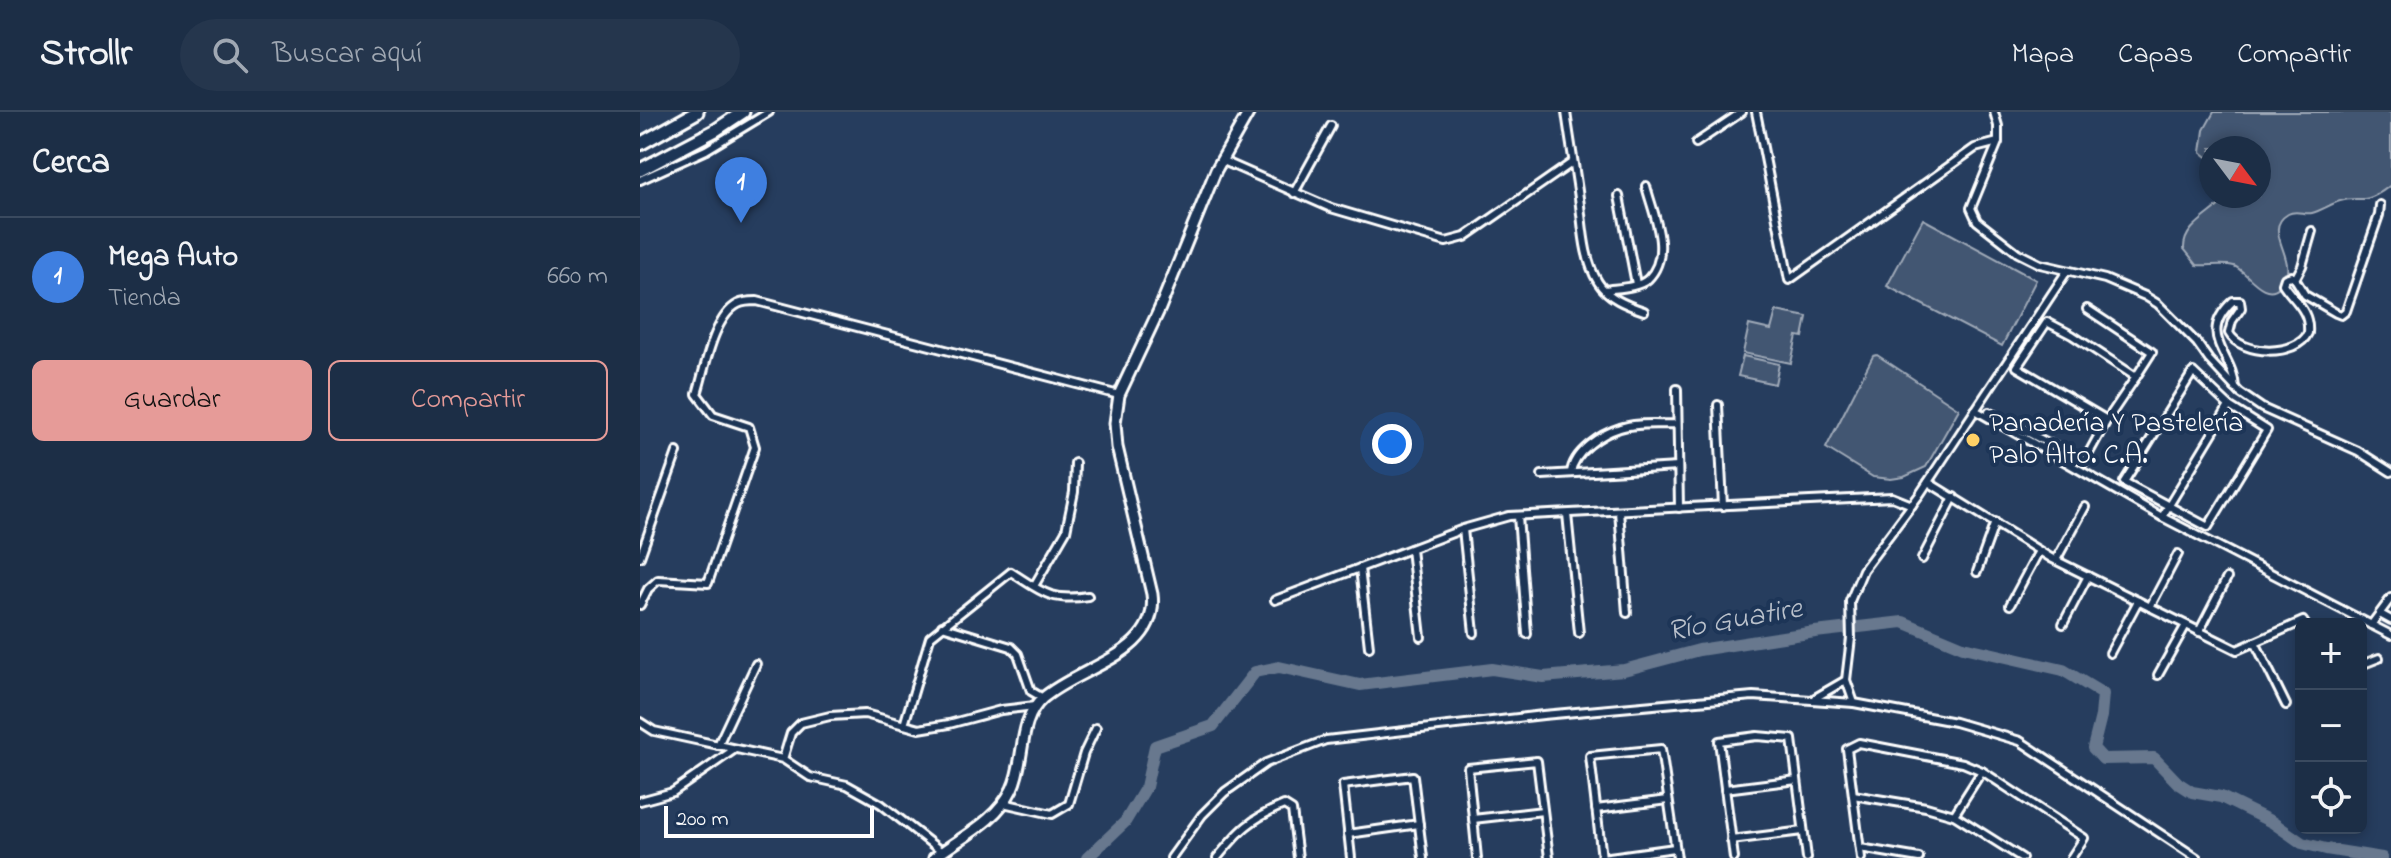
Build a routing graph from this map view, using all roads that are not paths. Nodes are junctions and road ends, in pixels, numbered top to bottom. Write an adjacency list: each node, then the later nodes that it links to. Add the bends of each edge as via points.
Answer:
1 (697, 112): 12 (highway)
2 (743, 112): 15 (highway)
3 (769, 112): 16 (street, via 706,150)
4 (1249, 112): 13 (main road)
5 (1566, 112): 14 (street)
6 (1742, 112): 11 (street)
7 (1756, 112): 10 (street, via 1789,280 1975,148)
8 (1994, 112): 10 (street)
9 (1331, 126): 18 (street)
10 (1998, 142): 22 (street, via 1971,208 1977,221 2018,253)
11 (1696, 143)
12 (640, 144)
13 (1221, 160): 18 (street); 33 (main road)
14 (1573, 162): 18 (street, via 1465,237 1446,242); 25 (street, via 1592,270)
15 (640, 170)
16 (640, 180)
17 (1646, 186): 24 (street, via 1661,251 1647,279)
18 (1294, 193)
19 (1619, 196): 24 (street)
20 (2380, 205): 23 (street, via 2343,314 2305,295)
21 (2312, 231): 23 (street)
22 (2067, 271): 28 (street); 31 (street, via 2105,279 2158,304)
23 (2295, 279): 31 (street, via 2285,278 2283,284 2308,319 2308,333 2299,344 2252,348 2229,333 2240,301 2233,301 2222,315 2217,343)
24 (1636, 284): 25 (street)
25 (1605, 290): 27 (street)
26 (2087, 309): 30 (street, via 2152,352)
27 (1644, 311)
28 (2007, 361): 29 (street); 36 (street)
29 (2017, 367): 30 (street, via 2047,322); 38 (street)
30 (2136, 377): 38 (street)
31 (2235, 388): 43 (street, via 2262,408 2358,451)
32 (1677, 389): 39 (street)
33 (1119, 395): 74 (street, via 757,301 741,302 719,323 697,394 713,415 749,427 755,447 708,583 658,580); 99 (main road, via 1117,447 1152,594 1152,618 1127,647)
34 (1718, 405): 49 (street)
35 (2229, 406): 50 (street); 50 (street, via 2267,430 2208,527); 50 (street, via 2193,372 2124,482)
36 (1975, 410): 46 (street); 56 (street)
37 (1989, 412): 38 (street, via 2084,462)
38 (2107, 420)
39 (1677, 424): 42 (street); 44 (street, via 1611,432 1577,456)
40 (677, 452): 62 (street)
41 (1075, 463): 69 (street, via 1066,531)
42 (1678, 467): 44 (street); 52 (street)
43 (2391, 472)
44 (1571, 473): 45 (street)
45 (1542, 475)
46 (1928, 482): 47 (street); 48 (street)
47 (1954, 497): 57 (street); 63 (street)
48 (1912, 505): 49 (street, via 1892,497); 98 (street, via 1863,570 1850,601)
49 (1723, 506): 52 (street)
50 (2169, 506): 56 (street)
51 (2085, 507): 64 (street)
52 (1679, 508): 53 (street)
53 (1619, 511): 54 (street); 77 (street)
54 (1567, 514): 55 (street); 87 (street)
55 (1518, 516): 58 (street); 88 (street)
56 (2162, 517): 83 (street)
57 (1995, 522): 60 (street); 66 (street)
58 (1463, 529): 59 (street); 86 (street)
59 (1411, 549): 65 (street); 90 (street)
60 (2039, 551): 64 (street); 75 (street)
61 (2178, 554): 76 (street)
62 (640, 557)
63 (1922, 559)
64 (2056, 560): 67 (street)
65 (1360, 568): 72 (street); 92 (street)
66 (1977, 572)
67 (2088, 576): 73 (street); 80 (street)
68 (2227, 578): 85 (street)
69 (1034, 586): 70 (street, via 1067,599); 84 (street, via 1011,572)
70 (1088, 596)
71 (2391, 598): 78 (street)
72 (1275, 600)
73 (2138, 601): 76 (street); 93 (street)
74 (640, 605)
75 (2010, 605)
76 (2150, 607): 82 (street)
77 (1627, 613)
78 (2380, 614): 79 (street); 83 (street)
79 (2391, 620)
80 (2063, 624)
81 (2295, 624): 91 (street)
82 (2186, 625): 85 (street); 97 (street)
83 (2371, 625): 89 (street)
84 (942, 626): 99 (street, via 1011,647 1031,691); 105 (street, via 930,637)
85 (2199, 632): 91 (street, via 2237,650)
86 (1474, 633)
87 (1579, 633)
88 (1527, 634)
89 (2391, 635)
90 (1421, 637)
91 (2255, 642): 102 (street)
92 (1369, 647)
93 (2110, 653)
94 (2379, 658): 95 (street)
95 (2367, 663)
96 (756, 664): 107 (street)
97 (2158, 675)
98 (1846, 680): 100 (street); 101 (street)
99 (1043, 698): 103 (main road)
100 (1813, 700): 101 (street); 128 (street, via 1753,696 1326,740 1266,763 1225,792)
101 (1854, 703): 143 (street, via 1955,722 2020,741)
102 (2286, 705)
103 (1035, 706): 105 (street, via 919,729); 116 (main road, via 1014,785)
104 (640, 722): 107 (street, via 654,731)
105 (904, 725): 109 (street, via 865,714 801,723 791,733)
106 (1096, 728): 116 (street, via 1069,804 1052,814)
107 (718, 745): 108 (street)
108 (735, 749): 109 (street); 115 (street, via 673,792)
109 (783, 759): 127 (street, via 810,777 847,785 881,804)
110 (1982, 771): 113 (street, via 1859,743 1847,749); 119 (street); 142 (street, via 2084,838)
111 (1797, 780): 112 (street); 112 (street, via 1792,739 1757,736 1719,741); 122 (street)
112 (1725, 789): 124 (street)
113 (1853, 795): 119 (street); 126 (street)
114 (1668, 800): 117 (street); 117 (street, via 1661,749 1590,756); 125 (street)
115 (640, 801)
116 (1003, 803): 127 (main road)
117 (1596, 809): 135 (street)
118 (1543, 811): 120 (street); 120 (street, via 1537,761 1468,768); 134 (street)
119 (1954, 815): 141 (street)
120 (1473, 819): 133 (street)
121 (1419, 824): 123 (street); 123 (street, via 1413,776 1343,785); 132 (street)
122 (1803, 831): 124 (street); 138 (street)
123 (1348, 834): 131 (street)
124 (1731, 840): 137 (street)
125 (1675, 848): 135 (street); 136 (street)
126 (1860, 848): 139 (street); 140 (street)
127 (938, 855)
128 (1171, 858)
129 (1217, 858): 130 (street, via 1253,819 1284,805 1292,810)
130 (1298, 858)
131 (1351, 858)
132 (1423, 858)
133 (1477, 858)
134 (1549, 858)
135 (1602, 858)
136 (1677, 858)
137 (1734, 858)
138 (1807, 858)
139 (1861, 858)
140 (1919, 858)
141 (2022, 858)
142 (2071, 858)
143 (2197, 858)

